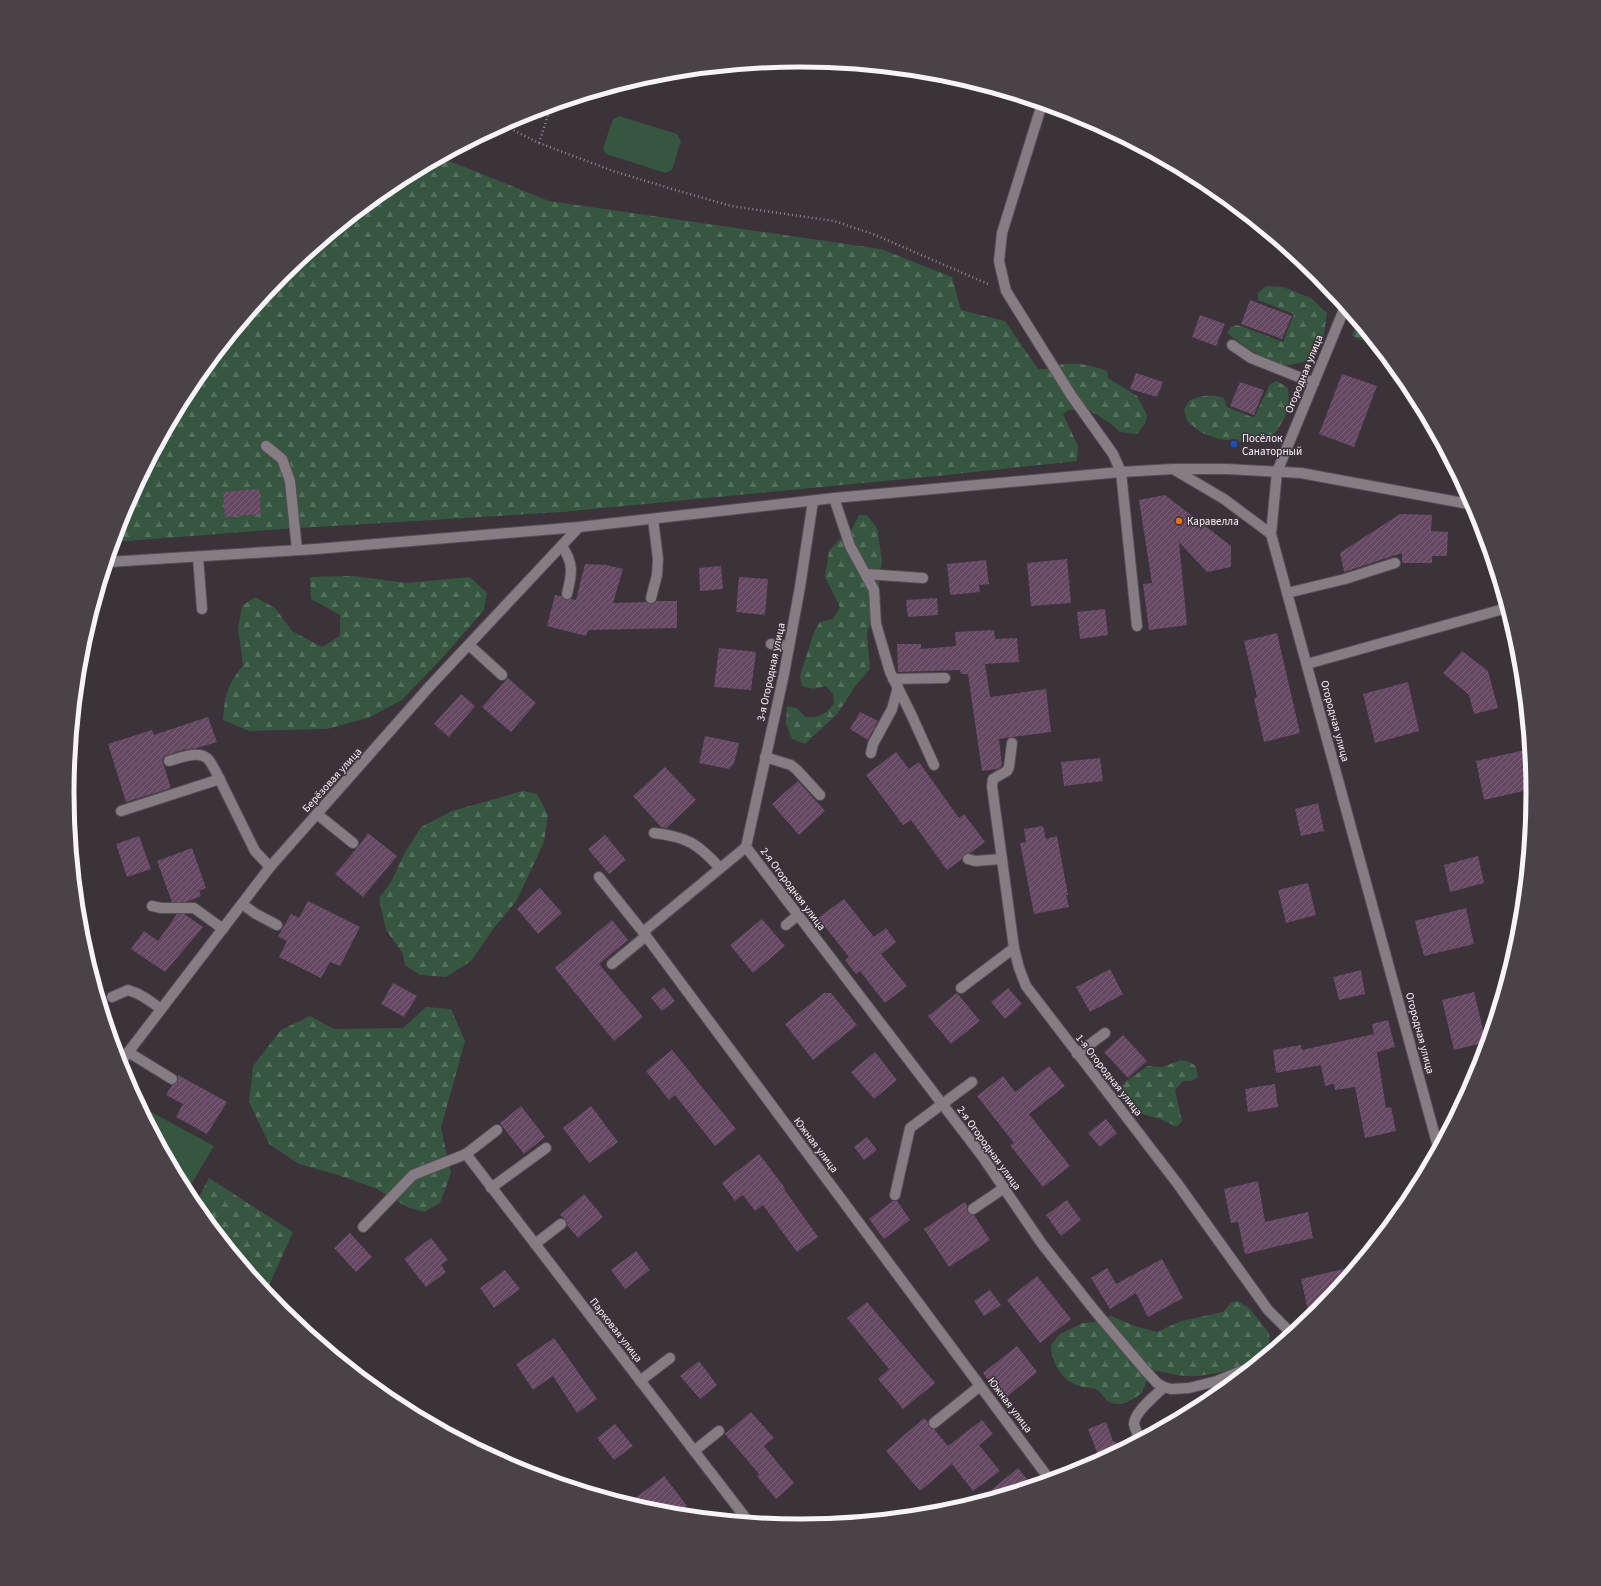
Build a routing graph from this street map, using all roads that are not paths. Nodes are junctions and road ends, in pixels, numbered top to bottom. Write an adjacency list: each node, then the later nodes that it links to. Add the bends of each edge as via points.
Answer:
1 (1041, 108): 7 (street, via 1002,233 1000,261 1006,291 1071,396 1113,454)
2 (1343, 311): 4 (street, Огородная улица)
3 (1232, 345): 4 (street, via 1251,358)
4 (1314, 383): 8 (street, Огородная улица)
5 (266, 446): 16 (street, via 282,459 290,481)
6 (1173, 468): 7 (street); 8 (street); 14 (street, via 1224,499)
7 (1121, 472): 9 (street); 27 (street)
8 (1277, 472): 11 (street, via 1301,473); 14 (street, Огородная улица)
9 (834, 498): 10 (street); 20 (street, via 850,546)
10 (813, 501): 12 (street); 30 (street, 3-я Огородная улица)
11 (1466, 504)
12 (653, 519): 13 (street); 24 (street, via 658,559)
13 (579, 527): 15 (street, Берёзовая улица); 16 (street)
14 (1271, 534): 22 (street, Огородная улица)
15 (562, 546): 23 (street, via 571,568); 29 (street, Берёзовая улица)
16 (297, 550): 17 (street)
17 (198, 556): 18 (street); 25 (street)
18 (112, 562)
19 (1395, 563): 22 (street, via 1345,579)
20 (866, 574): 21 (street); 34 (street, via 874,590 876,624 882,650)
21 (923, 578)
22 (1287, 593): 31 (street, Огородная улица)
23 (566, 594)
24 (651, 598)
25 (202, 609)
26 (1503, 609): 31 (street)
27 (1137, 626)
28 (771, 644): 30 (street)
29 (469, 645): 32 (street); 43 (street, Берёзовая улица)
30 (789, 646): 37 (street, 3-я Огородная улица)
31 (1307, 664): 72 (street, Огородная улица)
32 (502, 675)
33 (945, 678): 34 (street)
34 (896, 683): 36 (street, via 892,709 873,744); 39 (street)
35 (1012, 742): 47 (street, 1-я Огородная улица, via 1009,767 993,779 992,786)
36 (871, 753)
37 (765, 757): 41 (street, via 791,765); 46 (street, 3-я Огородная улица)
38 (169, 761): 40 (street, via 200,755 207,758)
39 (934, 765)
40 (220, 780): 42 (street); 49 (street, via 255,851)
41 (820, 795)
42 (121, 810)
43 (317, 814): 45 (street); 49 (street, Берёзовая улица)
44 (654, 833): 50 (street, via 692,842)
45 (353, 843)
46 (746, 847): 50 (street); 54 (street, 2-я Огородная улица)
47 (1002, 859): 48 (street); 59 (street, 1-я Огородная улица)
48 (968, 860)
49 (270, 867): 52 (street, Берёзовая улица)
50 (720, 868): 58 (street)
51 (599, 877): 58 (street, Южная улица)
52 (242, 904): 55 (street); 57 (street, Берёзовая улица)
53 (152, 906): 57 (street, via 194,908)
54 (798, 915): 56 (street); 70 (street, 2-я Огородная улица)
55 (277, 925)
56 (786, 925)
57 (223, 929): 63 (street, Берёзовая улица)
58 (645, 934): 60 (street); 86 (street, Южная улица)
59 (1014, 948): 61 (street); 66 (street, 1-я Огородная улица, via 1026,986)
60 (612, 964)
61 (961, 988)
62 (112, 997): 63 (street, via 128,990 136,992)
63 (161, 1009): 65 (street, Берёзовая улица)
64 (1105, 1033): 66 (street)
65 (128, 1052): 67 (street, Берёзовая улица); 68 (street)
66 (1077, 1054): 82 (street, 1-я Огородная улица, via 1177,1183 1268,1310)
67 (125, 1057)
68 (172, 1079)
69 (972, 1082): 70 (street)
70 (942, 1104): 76 (street, 2-я Огородная улица); 77 (street, via 910,1128)
71 (497, 1130): 74 (street)
72 (1437, 1142)
73 (546, 1148): 75 (street)
74 (466, 1154): 75 (street, Парковая улица); 80 (street, via 413,1175)
75 (491, 1188): 81 (street, Парковая улица)
76 (1004, 1188): 78 (street); 87 (street, 2-я Огородная улица, via 1042,1244 1095,1311 1145,1370)
77 (895, 1195)
78 (973, 1209)
79 (561, 1224): 81 (street)
80 (363, 1227)
81 (535, 1244): 85 (street, Парковая улица)
82 (1287, 1332)
83 (670, 1358): 85 (street)
84 (1236, 1373): 87 (street, via 1189,1388)
85 (640, 1381): 91 (street, Парковая улица)
86 (980, 1386): 88 (street); 92 (street, Южная улица)
87 (1164, 1387): 90 (street, via 1138,1412 1134,1424)
88 (934, 1424)
89 (719, 1431): 91 (street)
90 (1138, 1436)
91 (694, 1451): 93 (street, Парковая улица)
92 (1047, 1475)
93 (744, 1516)

